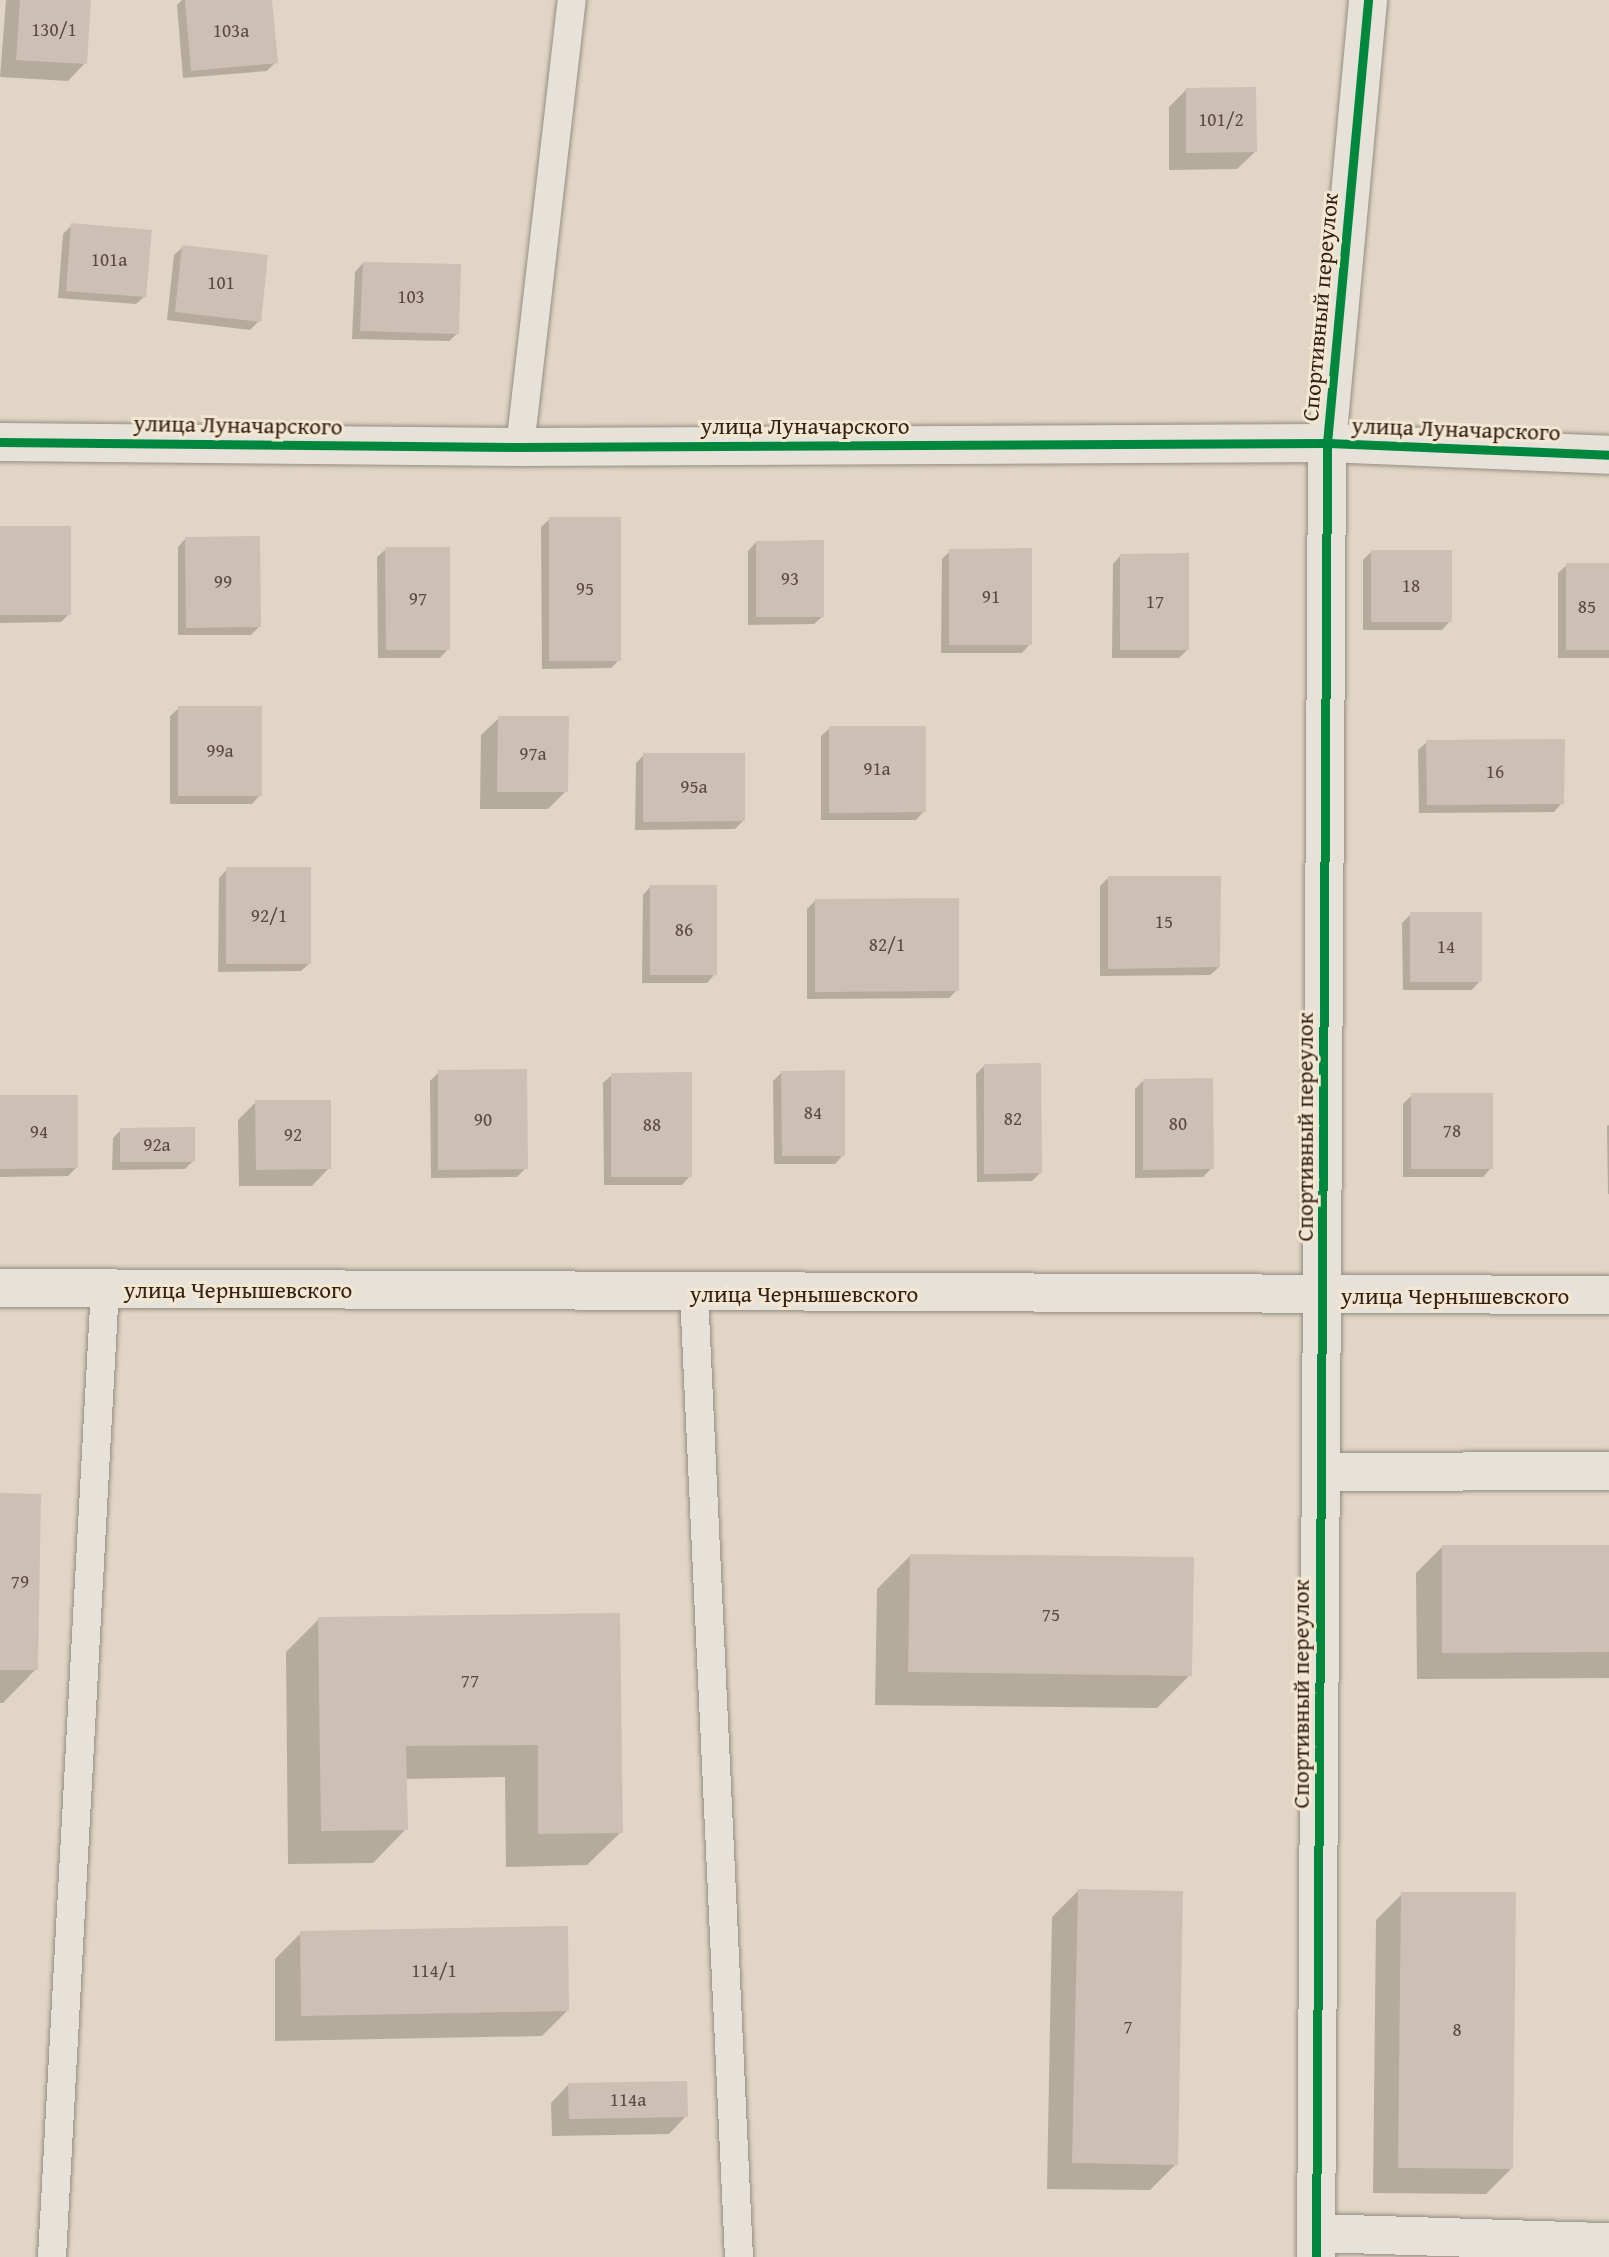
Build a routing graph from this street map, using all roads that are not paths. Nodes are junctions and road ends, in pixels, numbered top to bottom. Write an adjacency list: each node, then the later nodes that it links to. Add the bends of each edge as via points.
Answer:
1 (572, 0): 5 (lane)
2 (1368, 0): 4 (street, Спортивный переулок)
3 (0, 442): 5 (street, улица Луначарского)
4 (1327, 443): 5 (street, улица Луначарского); 6 (street, улица Луначарского); 11 (street, Спортивный переулок)
5 (520, 447)
6 (1609, 455)
7 (0, 1288): 8 (street, улица Чернышевского)
8 (105, 1289): 9 (street, улица Чернышевского); 16 (lane)
9 (694, 1293): 11 (street, улица Чернышевского); 17 (lane)
10 (1609, 1295): 11 (street, улица Чернышевского)
11 (1323, 1297): 13 (street, Спортивный переулок)
12 (1609, 1471): 13 (street)
13 (1322, 1472): 15 (street, Спортивный переулок)
14 (1609, 2242): 15 (street)
15 (1316, 2245)
16 (52, 2257)
17 (739, 2257)

